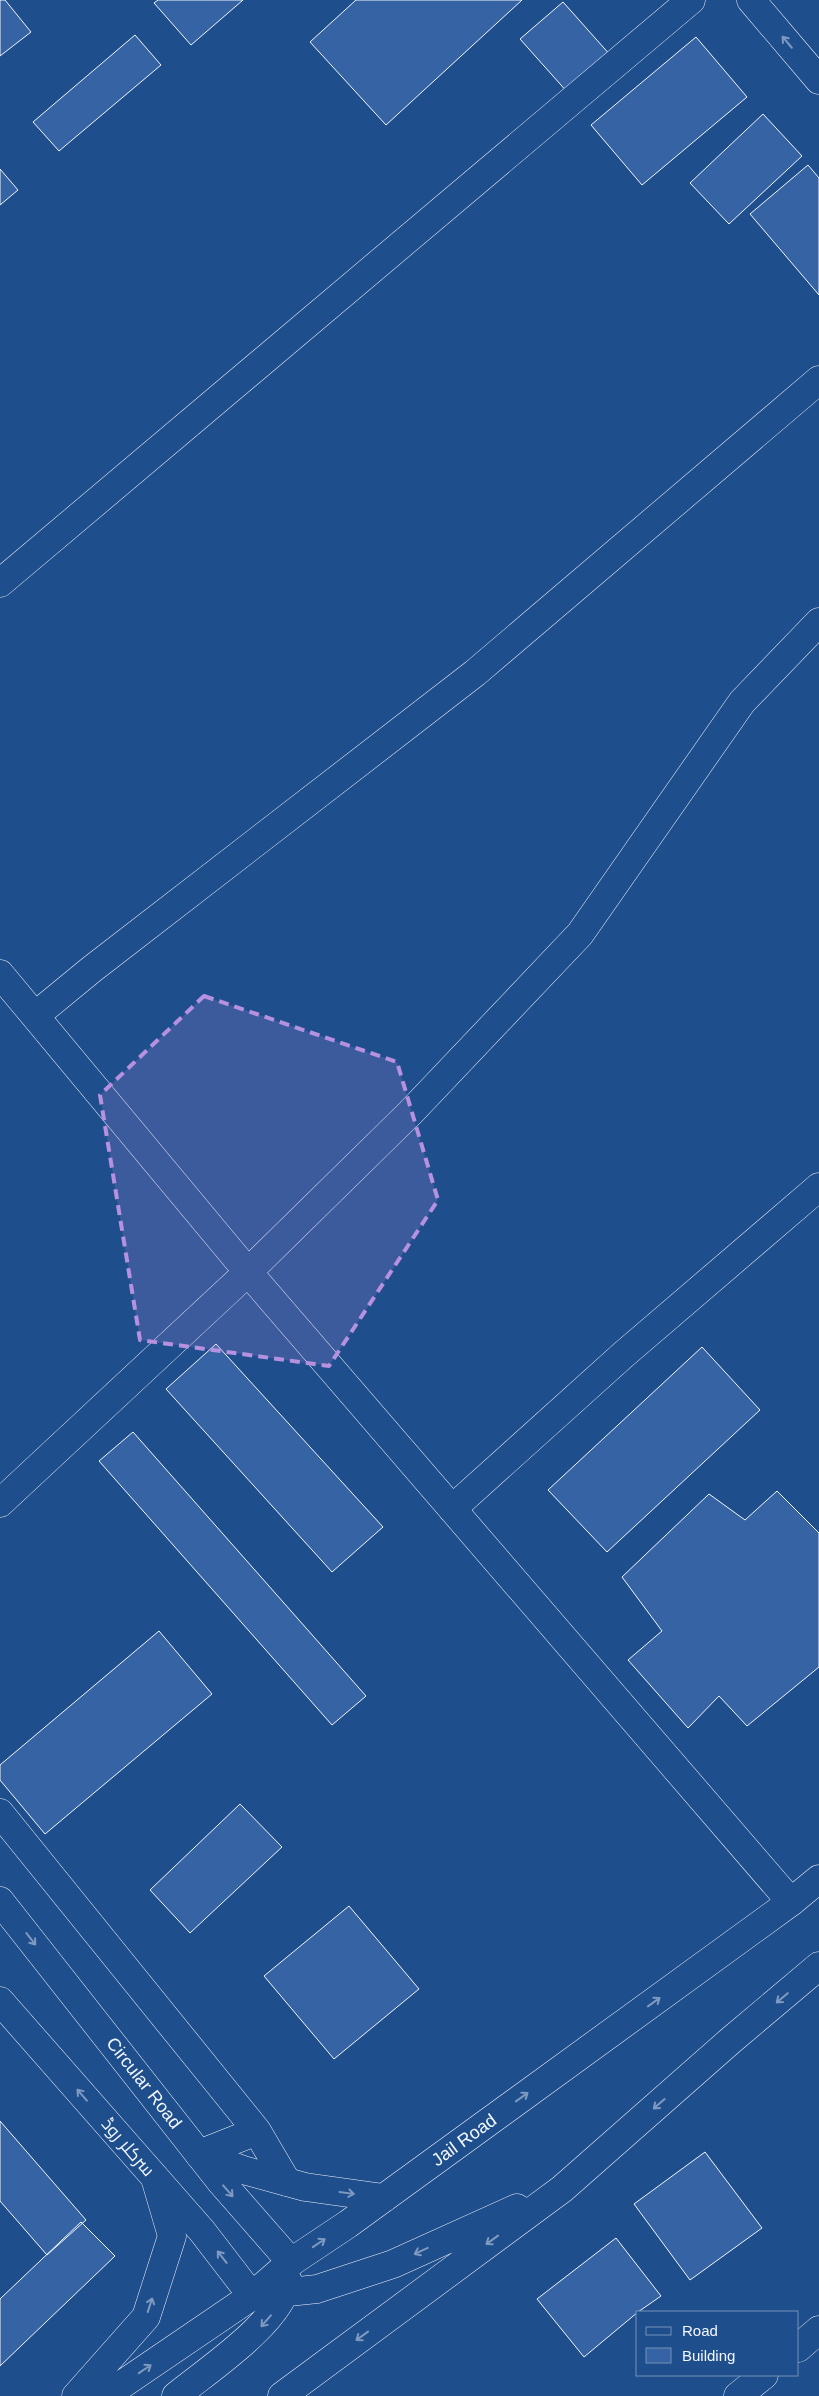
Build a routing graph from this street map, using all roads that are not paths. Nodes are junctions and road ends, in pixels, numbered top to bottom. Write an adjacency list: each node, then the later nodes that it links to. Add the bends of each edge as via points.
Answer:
1 (691, 0): 5 (street)
2 (751, 0): 3 (street, one-way to 2)
3 (819, 80)
4 (819, 380): 8 (street, via 475,673)
5 (0, 583)
6 (819, 622): 10 (street, via 742,702 580,934 411,1112)
7 (1, 978): 8 (street)
8 (36, 1015): 10 (street)
9 (819, 1187): 12 (street, via 623,1354)
10 (248, 1272): 11 (street); 12 (street)
11 (0, 1503)
12 (452, 1509): 16 (street)
13 (0, 1813): 19 (street)
14 (819, 1879): 16 (street, Jail Road)
15 (0, 1901): 20 (street, Circular Road, one-way to 20)
16 (791, 1902): 24 (street, Jail Road, one-way to 16)
17 (819, 1966): 23 (street, one-way to 23)
18 (0, 2001): 21 (street, سرکلر روڈ, one-way to 18)
19 (257, 2130): 20 (street); 22 (street)
20 (199, 2154): 22 (street); 25 (street, Circular Road, one-way to 25)
21 (155, 2178): 27 (street, سرکلر روڈ, one-way to 21, via 202,2231); 29 (street, one-way to 21, via 146,2318 172,2236)
22 (287, 2182): 24 (street, one-way to 24)
23 (562, 2189): 26 (street, one-way to 26, via 393,2264 317,2289); 32 (street, one-way to 32)
24 (384, 2198): 25 (street, Jail Road, one-way to 24)
25 (291, 2262): 26 (street); 27 (street, Jail Road)
26 (286, 2294): 27 (street); 31 (street, one-way to 31, via 265,2323)
27 (252, 2296): 30 (street, Jail Road, one-way to 27)
28 (763, 2376): 33 (street)
29 (76, 2396)
30 (105, 2396)
31 (176, 2396)
32 (282, 2396)
33 (738, 2396)

